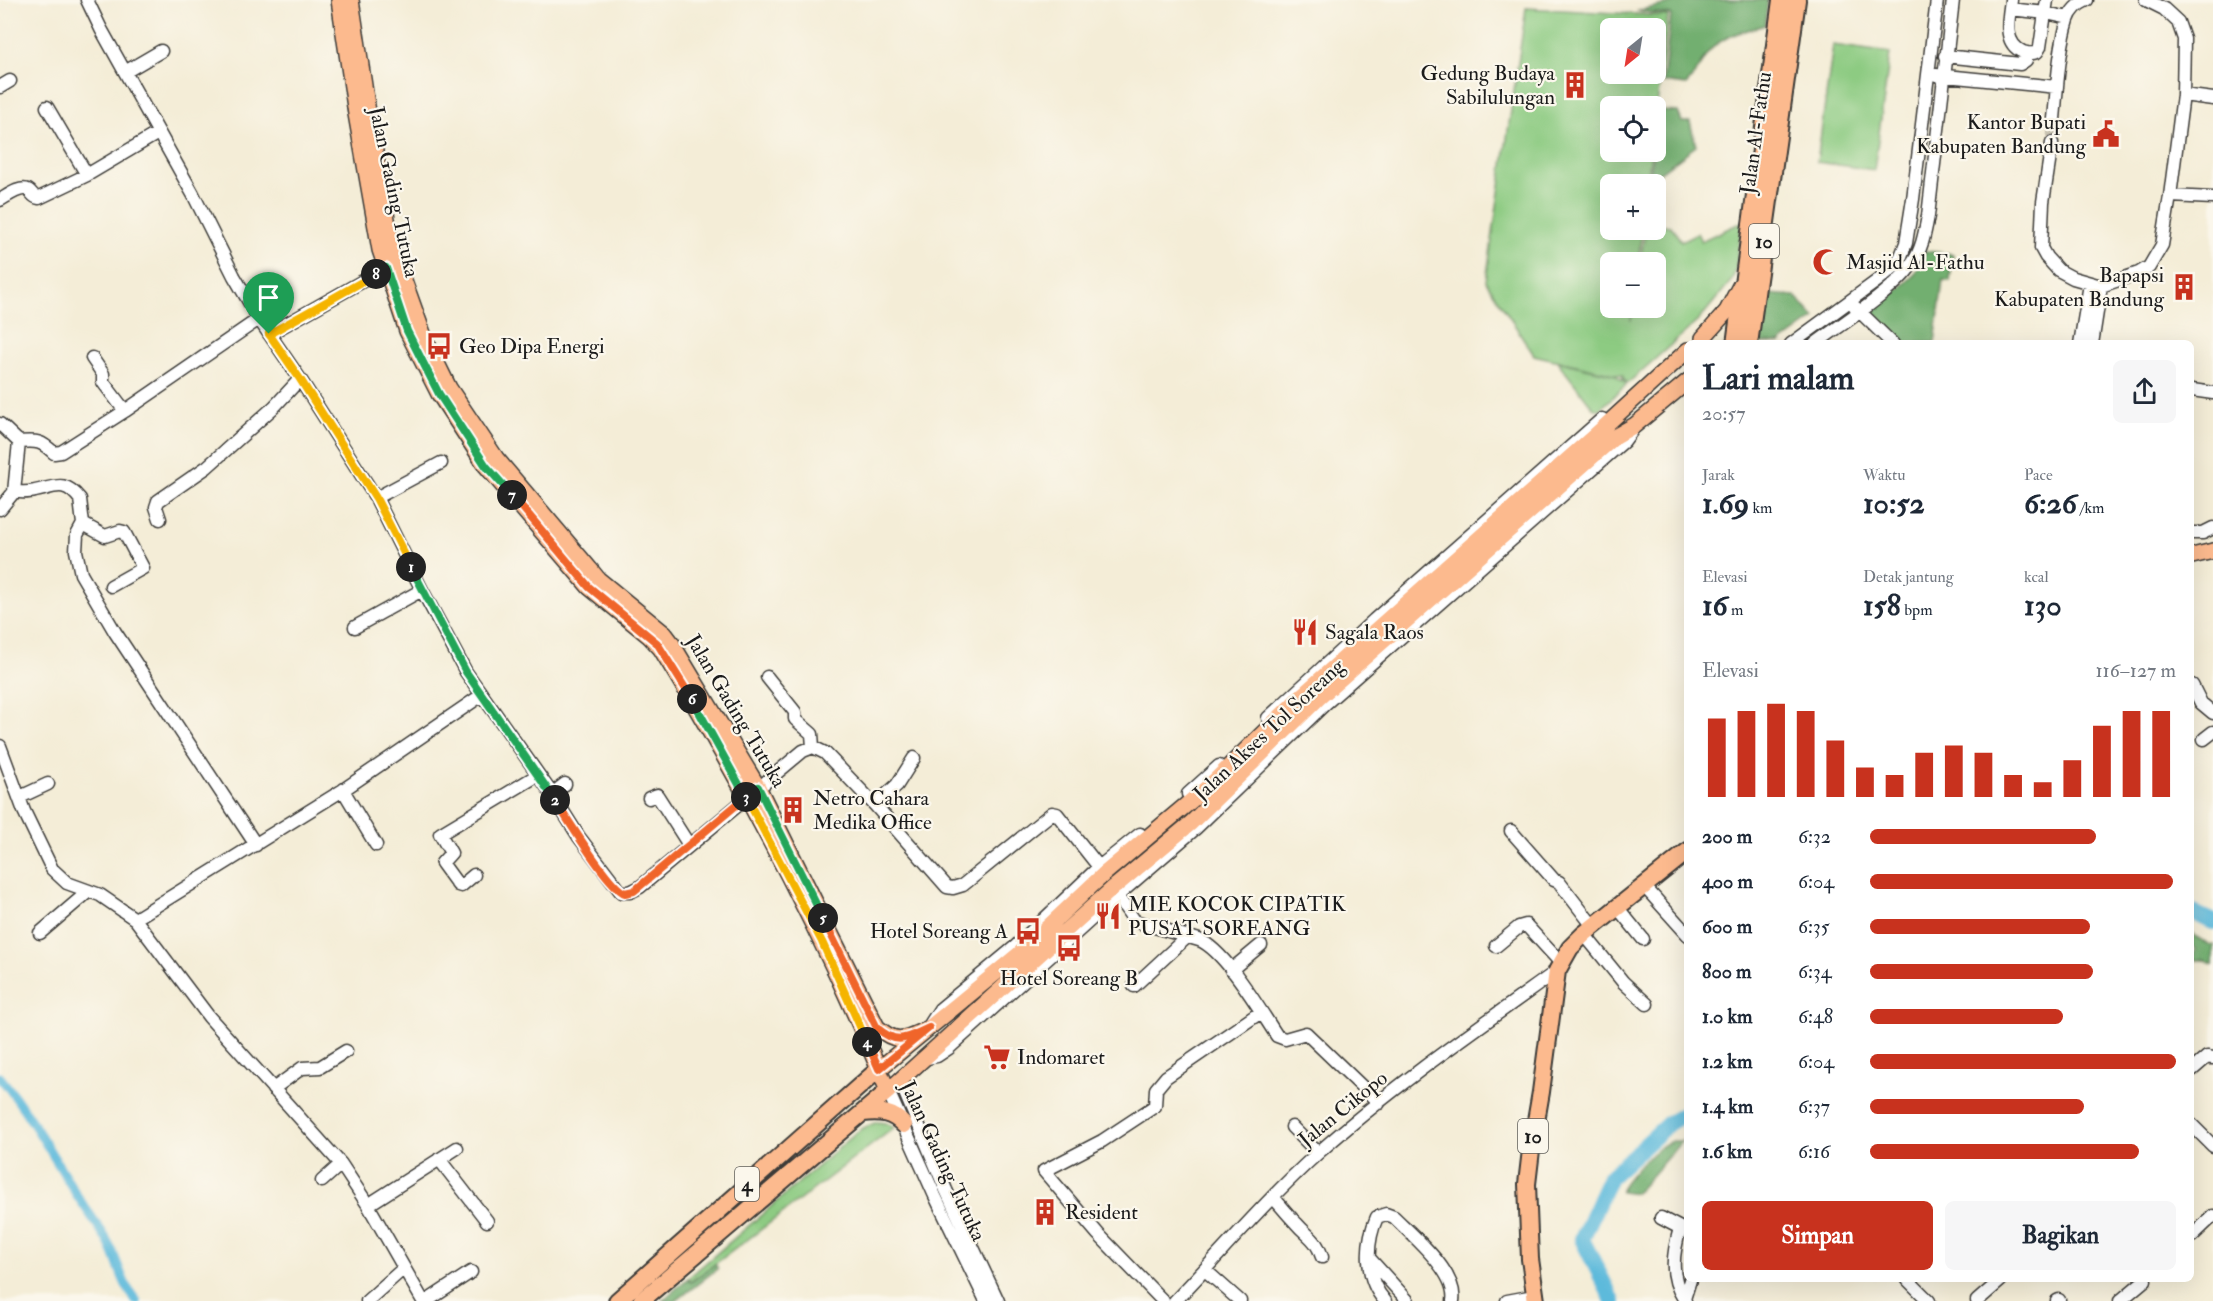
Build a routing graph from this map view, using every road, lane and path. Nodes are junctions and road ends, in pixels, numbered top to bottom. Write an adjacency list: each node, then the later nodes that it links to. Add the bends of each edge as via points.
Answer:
1 (87, 0): 18 (street)
2 (339, 0): 13 (main road, Jalan Gading Tutuka)
3 (351, 0): 13 (main road, Jalan Gading Tutuka)
4 (1782, 0): 14 (highway, Jalan Al-Fathu / 10)
5 (1797, 0): 14 (highway, Jalan Al-Fathu / 10)
6 (1937, 0): 19 (street)
7 (1953, 0): 17 (street)
8 (2087, 0): 12 (street, via 2079,3)
9 (2146, 0): 22 (street, via 2178,22 2184,39)
10 (2011, 4): 11 (street); 16 (street, via 2009,37)
11 (2046, 6): 12 (street); 16 (street, via 2040,47 2035,53)
12 (2069, 18): 21 (street)
13 (348, 21): 33 (main road, Jalan Gading Tutuka, via 358,126); 85 (main road, Jalan Gading Tutuka, via 392,247 421,330 449,388 496,458 590,569 665,634)
14 (1786, 21): 28 (highway, Jalan Al-Fathu / 10)
15 (161, 51): 18 (street)
16 (2027, 53): 17 (street, via 2020,64)
17 (1945, 56): 20 (street)
18 (125, 72): 26 (street)
19 (1929, 75): 20 (street); 36 (street, via 1906,243 1894,266)
20 (1943, 76): 21 (street); 36 (street, via 1924,238 1900,279)
21 (2057, 87): 25 (street)
22 (2183, 95): 23 (street); 30 (street)
23 (2213, 99)
24 (47, 107): 29 (street)
25 (2054, 119)
26 (158, 133): 29 (street); 37 (street)
27 (2052, 143): 35 (street, via 2041,248 2058,270)
28 (1769, 150): 34 (highway, Jalan Al-Fathu / 10); 39 (highway, Jalan Al-Fathu / 10)
29 (87, 175): 32 (street, via 39,198 22,189)
30 (2170, 196): 31 (street); 35 (street, via 2162,245 2149,267)
31 (2213, 198)
32 (0, 200)
33 (386, 268): 38 (street); 89 (main road, Jalan Gading Tutuka, via 407,331 439,394 486,466 589,587 657,643)
34 (1744, 279): 39 (highway, Jalan Al-Fathu / 10); 40 (main road, via 1727,311)
35 (2095, 285): 45 (street); 46 (street)
36 (1854, 306): 42 (street); 43 (street); 44 (street)
37 (259, 319): 38 (street); 56 (street)
38 (269, 334): 49 (street)
39 (1740, 339): 41 (main road, via 1716,332)
40 (1700, 340)
41 (1701, 340)
42 (1798, 340)
43 (1819, 340)
44 (1889, 340)
45 (2081, 340)
46 (2092, 340)
47 (1684, 354): 55 (main road, Jalan Akses Tol Soreang)
48 (92, 358): 56 (street, via 103,374 103,382)
49 (300, 379): 62 (street); 64 (street, via 207,467 158,501)
50 (1684, 384): 54 (main road, Jalan Akses Tol Soreang)
51 (1684, 389): 54 (main road)
52 (2194, 390): 53 (street)
53 (2213, 393)
54 (1672, 394): 58 (main road, Jalan Akses Tol Soreang)
55 (1621, 410): 73 (main road, Jalan Akses Tol Soreang); 82 (street, Jalan Akses Tol Soreang, via 1606,416 1500,507 1293,694)
56 (125, 411): 59 (street, via 57,453 35,441)
57 (0, 424): 59 (street)
58 (1635, 425): 73 (main road, Jalan Akses Tol Soreang, via 1616,436); 92 (street, Jalan Akses Tol Soreang, via 1624,441 1326,703)
59 (19, 442): 61 (street)
60 (441, 463): 62 (street)
61 (14, 492): 63 (street); 65 (street, via 65,486 80,499)
62 (376, 498): 71 (street)
63 (0, 509)
64 (160, 519)
65 (83, 524): 70 (street, via 105,536 124,532 142,565 141,571); 94 (street, via 77,535 76,551 81,574)
66 (2213, 528): 67 (street)
67 (2194, 533)
68 (2213, 551): 69 (main road)
69 (2194, 556)
70 (111, 586)
71 (422, 590): 72 (street); 76 (street)
72 (355, 627)
73 (1383, 632): 82 (main road, Jalan Akses Tol Soreang, via 1300,697); 92 (main road, Jalan Akses Tol Soreang)
74 (767, 677): 79 (street, via 795,712 795,719 812,735)
75 (2194, 689): 77 (street, via 2201,703)
76 (482, 695): 81 (street); 86 (street)
77 (2213, 713)
78 (0, 746): 88 (street)
79 (813, 747): 85 (street); 91 (street, via 825,753)
80 (914, 758): 91 (street, via 897,784)
81 (538, 775): 87 (street); 99 (street, via 441,832 440,837 451,853 442,863 458,885)
82 (1215, 775): 98 (street, Jalan Akses Tol Soreang); 117 (main road, Jalan Akses Tol Soreang, via 1184,808 1104,874 1019,954)
83 (48, 784): 88 (street)
84 (565, 784): 87 (street)
85 (758, 787): 89 (street); 117 (main road, Jalan Gading Tutuka, via 877,1028 891,1039 902,1040)
86 (343, 790): 94 (street); 95 (street)
87 (552, 794): 96 (street, via 579,837 624,893 634,891)
88 (20, 797): 101 (street, via 52,869 67,883)
89 (746, 797): 96 (street); 121 (main road, Jalan Gading Tutuka)
90 (649, 798): 96 (street, via 658,796)
91 (875, 805): 98 (street, via 947,887 963,885 1052,813 1057,814)
92 (1194, 825): 102 (street, Jalan Akses Tol Soreang); 119 (main road, Jalan Akses Tol Soreang, via 1112,889)
93 (1511, 831): 105 (street, via 1559,882)
94 (256, 845): 104 (street)
95 (376, 845)
96 (689, 845)
97 (1684, 854): 100 (highway)
98 (1099, 867): 117 (street, Jalan Akses Tol Soreang, via 1016,946 940,1009)
99 (474, 875)
100 (1644, 886): 103 (highway); 106 (street)
101 (89, 891): 104 (street); 107 (street)
102 (1117, 896): 108 (street, via 1134,920); 119 (street, Jalan Akses Tol Soreang, via 949,1048)
103 (1617, 907): 105 (highway); 109 (street)
104 (135, 919): 124 (street, via 202,1009)
105 (1588, 930): 112 (highway, via 1570,948); 115 (street, via 1623,982)
106 (1684, 931)
107 (40, 933)
108 (1187, 937): 113 (street, via 1209,945); 114 (street)
109 (1643, 939)
110 (1262, 945): 113 (street)
111 (1497, 946): 112 (street, via 1526,925)
112 (1559, 967): 125 (street, Jalan Cikopo); 152 (highway, 10, via 1527,1184)
113 (1231, 969): 116 (street)
114 (1134, 986)
115 (1647, 1004)
116 (1261, 1012): 125 (street, via 1281,1038 1301,1033 1311,1036); 161 (street, via 1166,1077 1156,1089 1155,1106 1102,1141 1044,1171)
117 (929, 1028): 121 (main road, Jalan Akses Tol Soreang)
118 (346, 1051): 124 (street, via 318,1067 304,1067)
119 (927, 1058): 123 (main road, Jalan Akses Tol Soreang)
120 (2213, 1058): 122 (street, via 2206,1057)
121 (885, 1064): 123 (main road, Jalan Gading Tutuka); 157 (highway, 4)
122 (2194, 1068)
123 (894, 1086): 126 (highway, 4); 127 (street, Jalan Gading Tutuka); 160 (street, Jalan Gading Tutuka)
124 (273, 1089): 134 (street)
125 (1379, 1102): 132 (street, Jalan Cikopo)
126 (863, 1113): 127 (highway, via 884,1112); 158 (highway, 4)
127 (904, 1125): 159 (street, Jalan Gading Tutuka)
128 (1292, 1126): 132 (street)
129 (2194, 1127): 130 (street)
130 (2213, 1146)
131 (457, 1148): 133 (street)
132 (1318, 1153): 136 (street, Jalan Cikopo)
133 (439, 1159): 137 (street); 140 (street)
134 (341, 1164): 135 (street); 137 (street)
135 (322, 1181)
136 (1273, 1197): 143 (street, via 1314,1238); 146 (street, Jalan Cikopo)
137 (368, 1205): 145 (street)
138 (2213, 1216): 142 (street)
139 (1661, 1218): 141 (street)
140 (487, 1221)
141 (1684, 1230): 153 (street, via 1675,1245 1673,1279)
142 (2194, 1234)
143 (1322, 1257)
144 (1369, 1258): 164 (street, via 1375,1289); 165 (street); 166 (street, via 1371,1230 1377,1217 1394,1217 1447,1276)
145 (404, 1268): 154 (street); 155 (street)
146 (1205, 1270): 162 (street, Jalan Cikopo); 163 (street)
147 (471, 1272): 156 (street)
148 (1689, 1282): 153 (street)
149 (1910, 1282): 168 (street)
150 (1995, 1282): 169 (street)
151 (2143, 1282): 170 (street)
152 (1535, 1298): 167 (street)
153 (1684, 1300)
154 (367, 1301)
155 (423, 1301)
156 (428, 1301)
157 (617, 1301)
158 (641, 1301)
159 (986, 1301)
160 (998, 1301)
161 (1163, 1301)
162 (1175, 1301)
163 (1240, 1301)
164 (1385, 1301)
165 (1408, 1301)
166 (1453, 1301)
167 (1507, 1301)
168 (1929, 1301)
169 (1977, 1301)
170 (2120, 1301)

